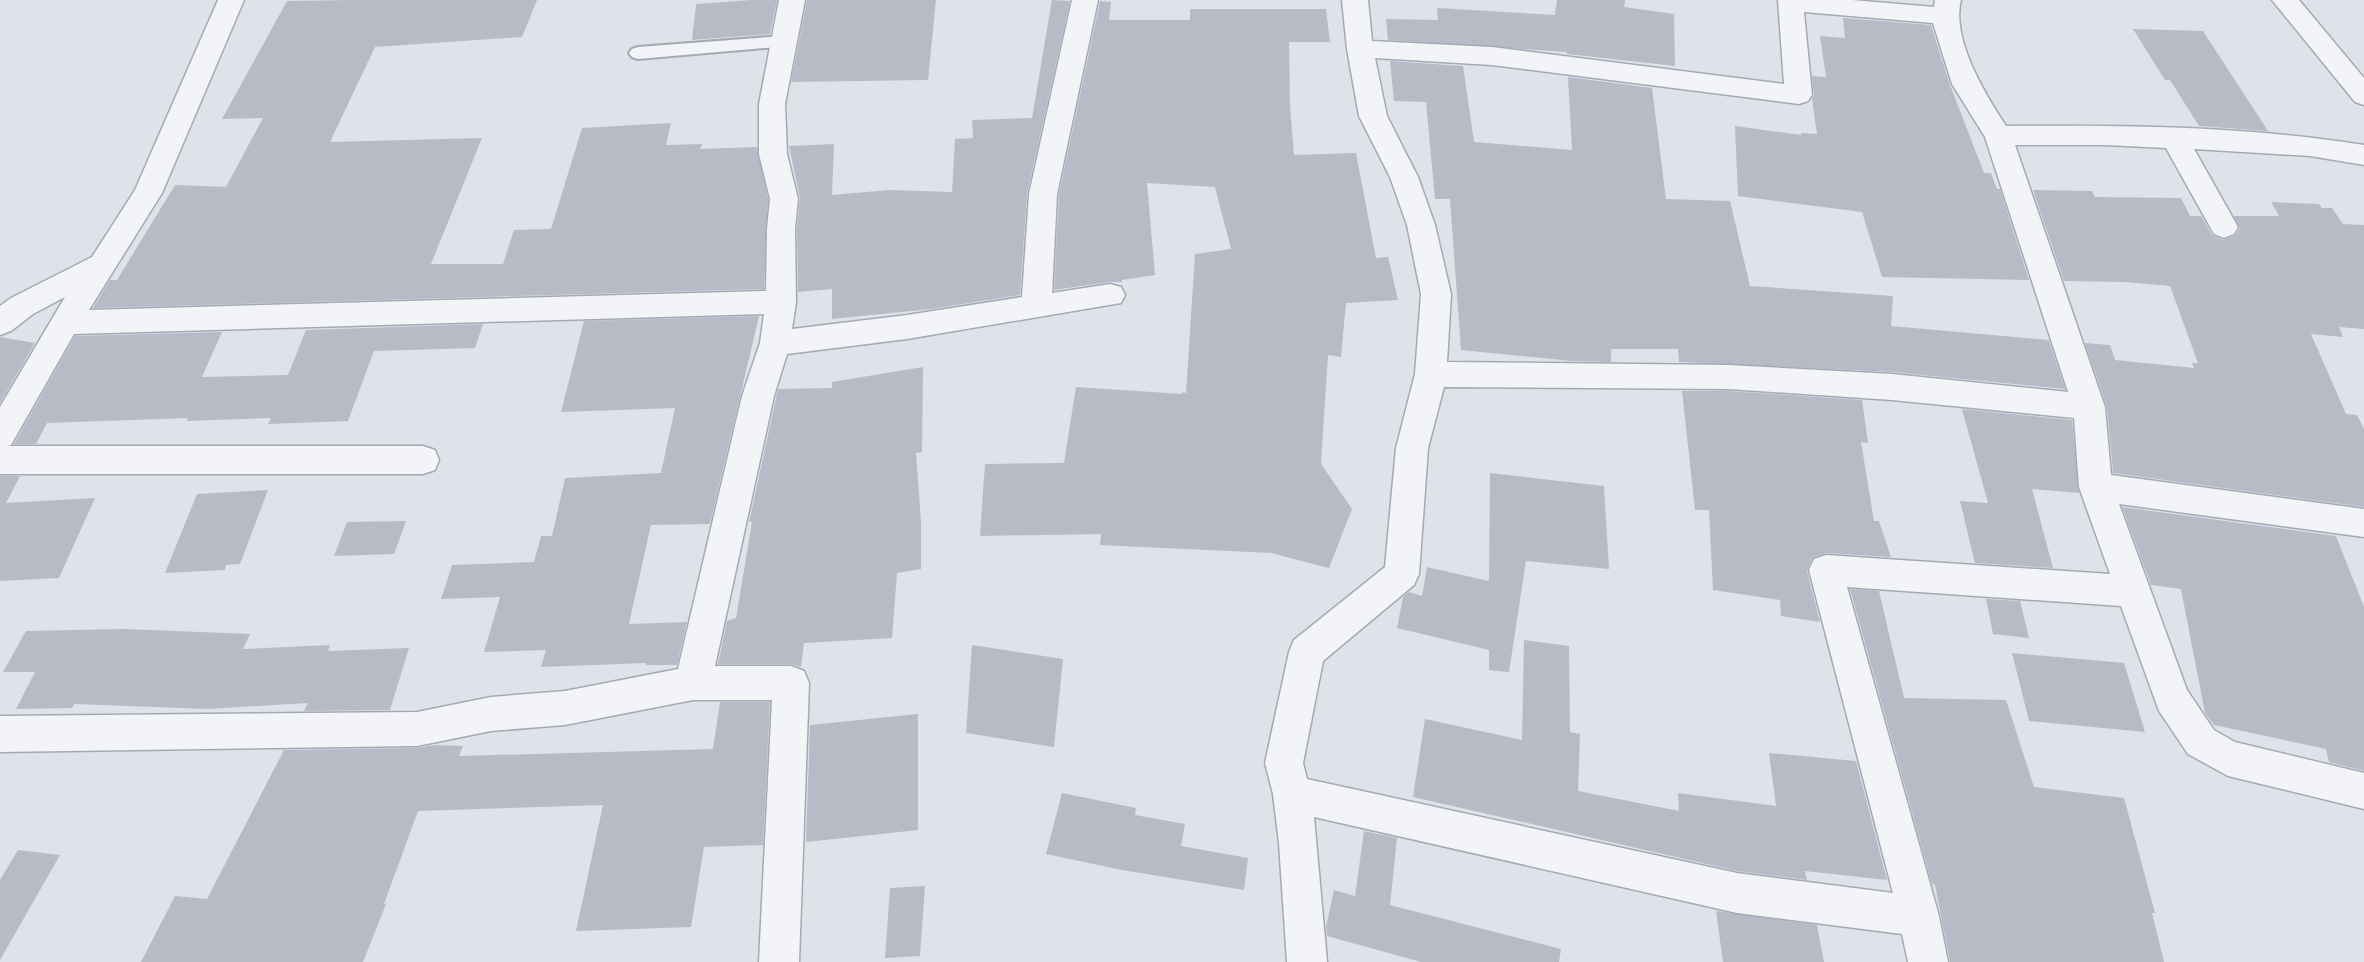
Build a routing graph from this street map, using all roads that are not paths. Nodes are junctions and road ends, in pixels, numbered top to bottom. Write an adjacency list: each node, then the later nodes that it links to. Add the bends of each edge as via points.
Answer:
1 (231, 0): 16 (street, via 148,193)
2 (792, 0): 8 (street)
3 (1085, 0): 19 (street, via 1043,194)
4 (1355, 0): 9 (street)
5 (2285, 0): 11 (street)
6 (1791, 2): 7 (street); 9 (street, via 1799,95 1492,56)
7 (1946, 8): 12 (street, via 1965,84)
8 (782, 42): 10 (lane); 18 (street, via 772,104 773,154 784,200)
9 (1360, 49): 23 (street, via 1372,116 1404,177 1436,294)
10 (638, 53)
11 (2364, 96)
12 (1998, 136): 13 (street, via 2106,135); 24 (street)
13 (2175, 140): 14 (street, via 2310,146); 15 (street)
14 (2364, 155)
15 (2224, 227)
16 (102, 264): 20 (street); 21 (street)
17 (1110, 295): 19 (street)
18 (781, 302): 21 (street); 22 (street)
19 (1036, 307): 22 (street)
20 (7, 312)
21 (65, 322): 25 (street)
22 (775, 343): 31 (street, via 758,396)
23 (1431, 374): 24 (street, via 1728,377 1892,387); 34 (street, via 1412,448 1402,574 1307,652 1284,763)
24 (2089, 407): 28 (street)
25 (0, 436)
26 (0, 460): 27 (street)
27 (423, 460)
28 (2096, 487): 29 (street); 30 (street)
29 (2364, 523)
30 (2133, 591): 33 (street, via 2172,699 2201,742 2228,758); 35 (street, via 1826,570)
31 (693, 683): 32 (street, via 565,708 490,714 417,729); 36 (street, via 791,683)
32 (0, 734)
33 (2364, 791)
34 (1292, 794): 35 (street, via 1737,893); 37 (street)
35 (1919, 916): 38 (street)
36 (779, 962)
37 (1307, 962)
38 (1928, 962)

